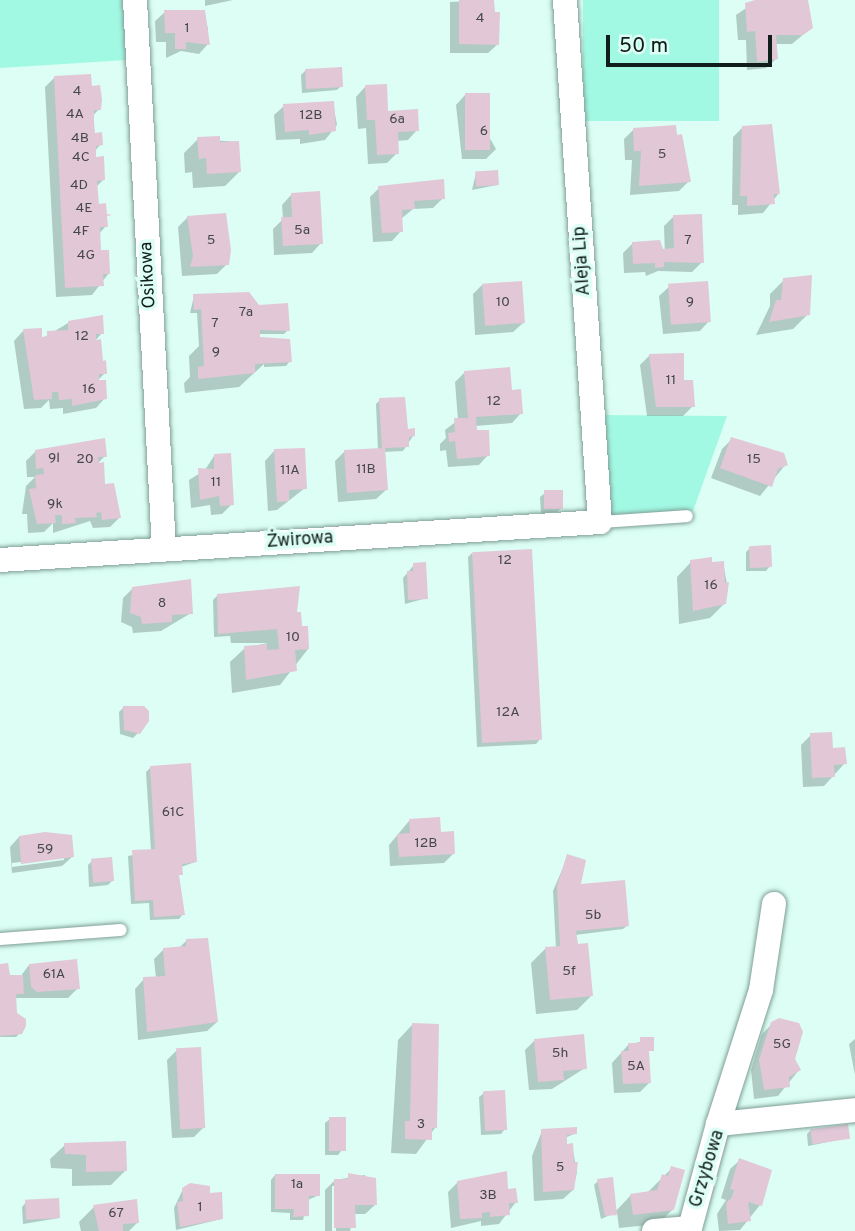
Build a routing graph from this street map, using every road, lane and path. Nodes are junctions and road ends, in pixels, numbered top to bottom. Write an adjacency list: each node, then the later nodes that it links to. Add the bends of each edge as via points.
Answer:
1 (135, 0): 5 (street, Osikowa)
2 (565, 0): 4 (street, Aleja Lip)
3 (687, 516): 4 (lane)
4 (600, 522): 5 (street, Żwirowa)
5 (164, 549): 6 (street, Żwirowa)
6 (0, 559)
7 (774, 904): 11 (street, via 761,990)
8 (121, 930): 9 (lane)
9 (0, 939)
10 (855, 1110): 11 (street, Grzybowa)
11 (718, 1124): 12 (street, Grzybowa, via 690,1228)
12 (654, 1231)

